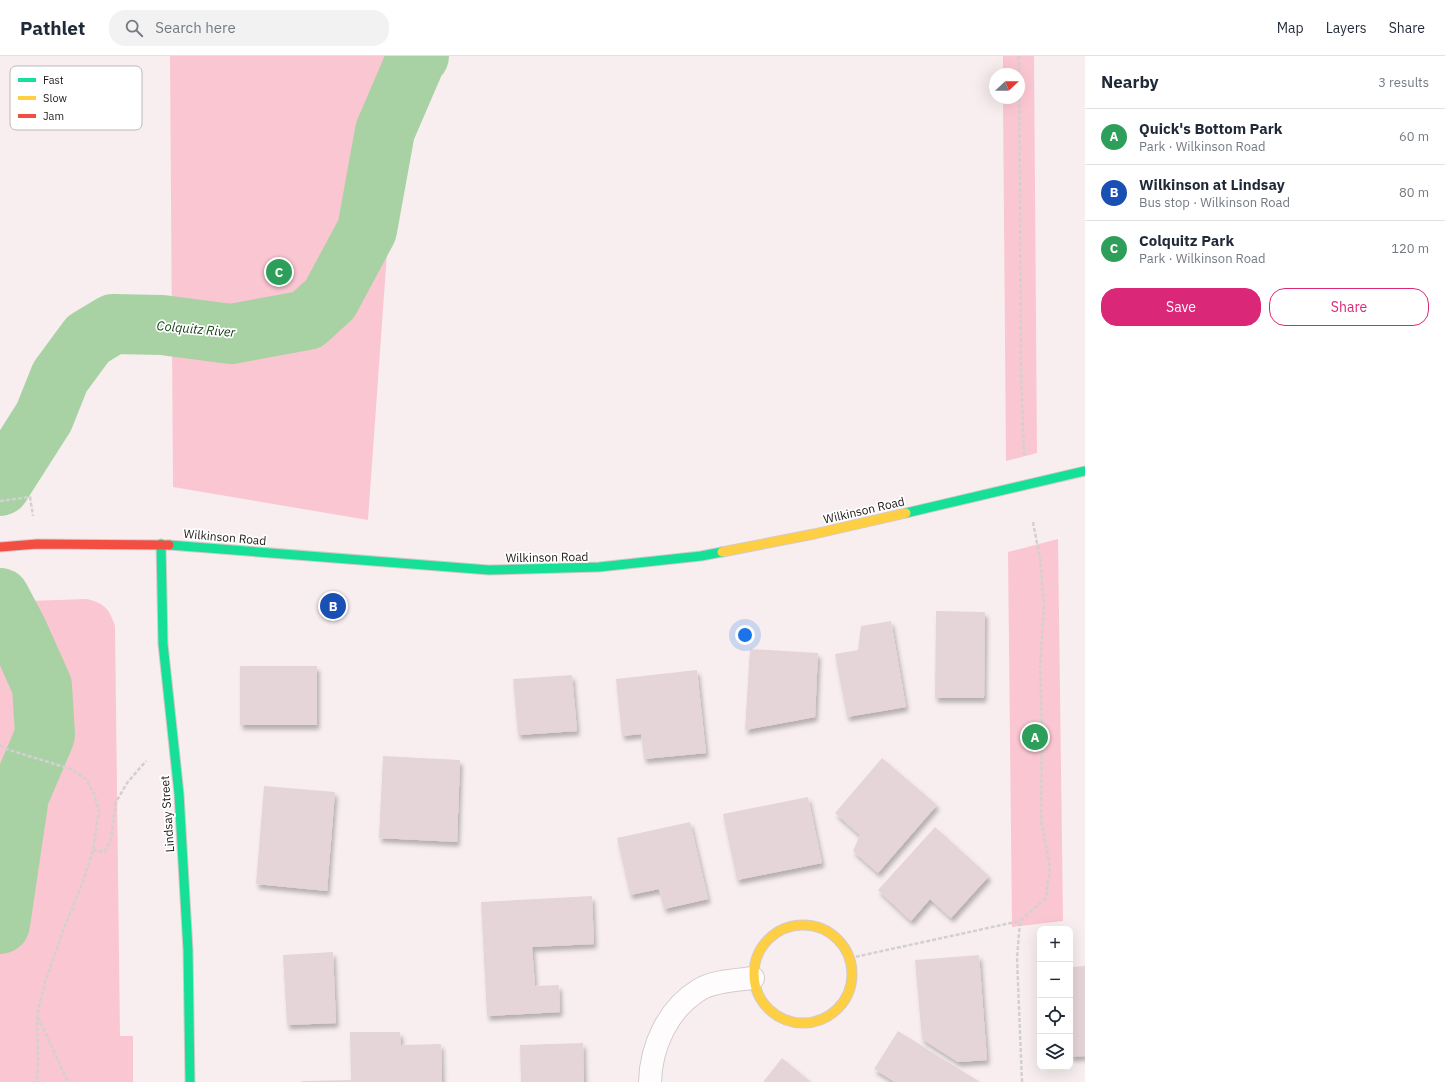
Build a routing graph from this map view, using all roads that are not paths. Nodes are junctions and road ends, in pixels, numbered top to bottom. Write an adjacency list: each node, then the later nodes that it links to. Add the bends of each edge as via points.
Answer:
1 (1085, 470): 2 (main road, Wilkinson Road, via 814,534 724,552 599,567 489,570)
2 (161, 544): 3 (main road, Wilkinson Road, via 37,544); 5 (main road, Lindsay Street, via 163,644 179,794 188,950)
3 (0, 547)
4 (753, 978): 4 (main road, via 760,998 773,1013 792,1022 813,1022 832,1014 846,998 852,978 850,958 839,940 822,929 802,924 783,928 766,940 756,958); 6 (street, via 725,981 700,989 676,1008 661,1033 651,1068)
5 (190, 1082)
6 (650, 1082)

